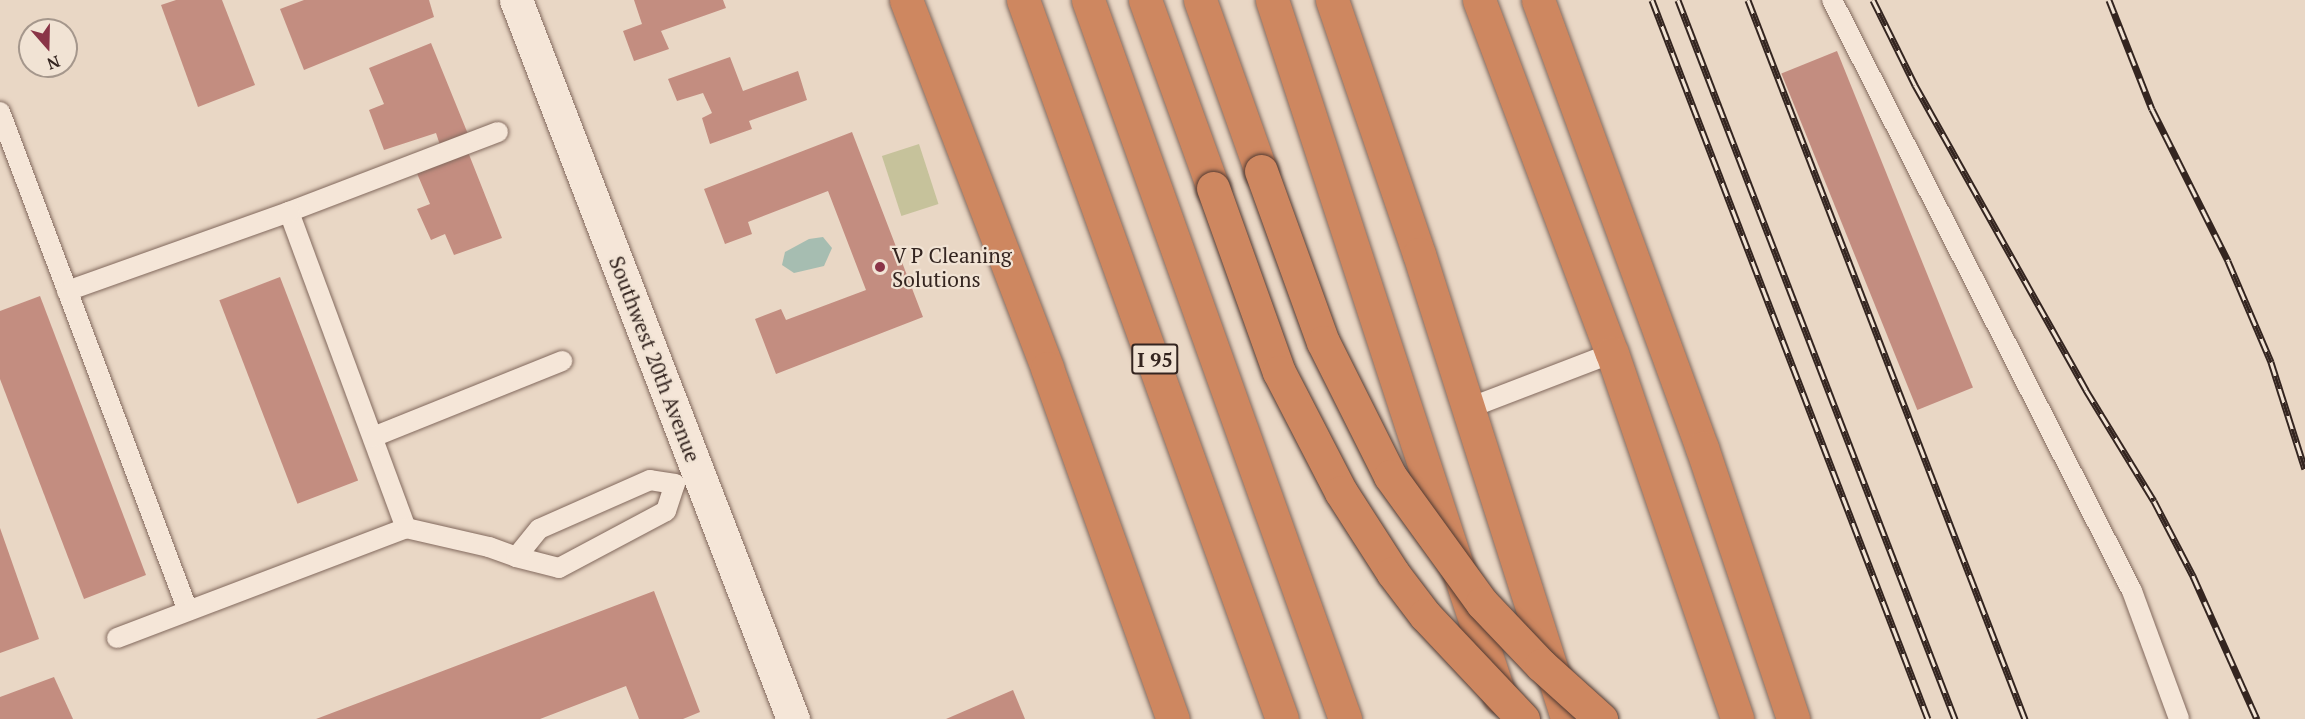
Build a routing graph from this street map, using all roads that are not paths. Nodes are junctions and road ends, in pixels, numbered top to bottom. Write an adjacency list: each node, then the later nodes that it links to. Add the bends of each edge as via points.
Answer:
1 (516, 0): 20 (street, Southwest 20th Avenue)
2 (906, 0): 26 (highway, via 1047,368)
3 (1023, 0): 27 (highway, I 95)
4 (1088, 0): 28 (highway)
5 (1145, 0): 30 (highway, bridge, via 1279,372 1335,482 1419,606)
6 (1200, 0): 32 (highway, bridge, via 1323,342 1389,476 1482,603 1541,665)
7 (1272, 0): 29 (highway)
8 (1332, 0): 18 (highway)
9 (1479, 0): 16 (highway)
10 (1538, 0): 34 (highway, via 1686,404)
11 (1832, 0): 35 (lane, via 2132,591)
12 (0, 112): 15 (lane)
13 (498, 132): 14 (lane)
14 (288, 212): 15 (lane); 19 (lane)
15 (67, 291): 23 (lane)
16 (1612, 353): 18 (lane); 33 (highway)
17 (562, 361): 19 (lane)
18 (1469, 408): 31 (highway)
19 (373, 437): 21 (lane)
20 (688, 482): 22 (lane, via 650,480 539,530); 22 (lane, via 666,511 559,568); 25 (street, Southwest 20th Avenue)
21 (406, 528): 22 (lane); 23 (lane)
22 (516, 557)
23 (188, 611): 24 (lane)
24 (117, 638)
25 (793, 719)
26 (1173, 719)
27 (1282, 719)
28 (1345, 719)
29 (1507, 719)
30 (1523, 719)
31 (1567, 719)
32 (1601, 719)
33 (1737, 719)
34 (1793, 719)
35 (2179, 719)

